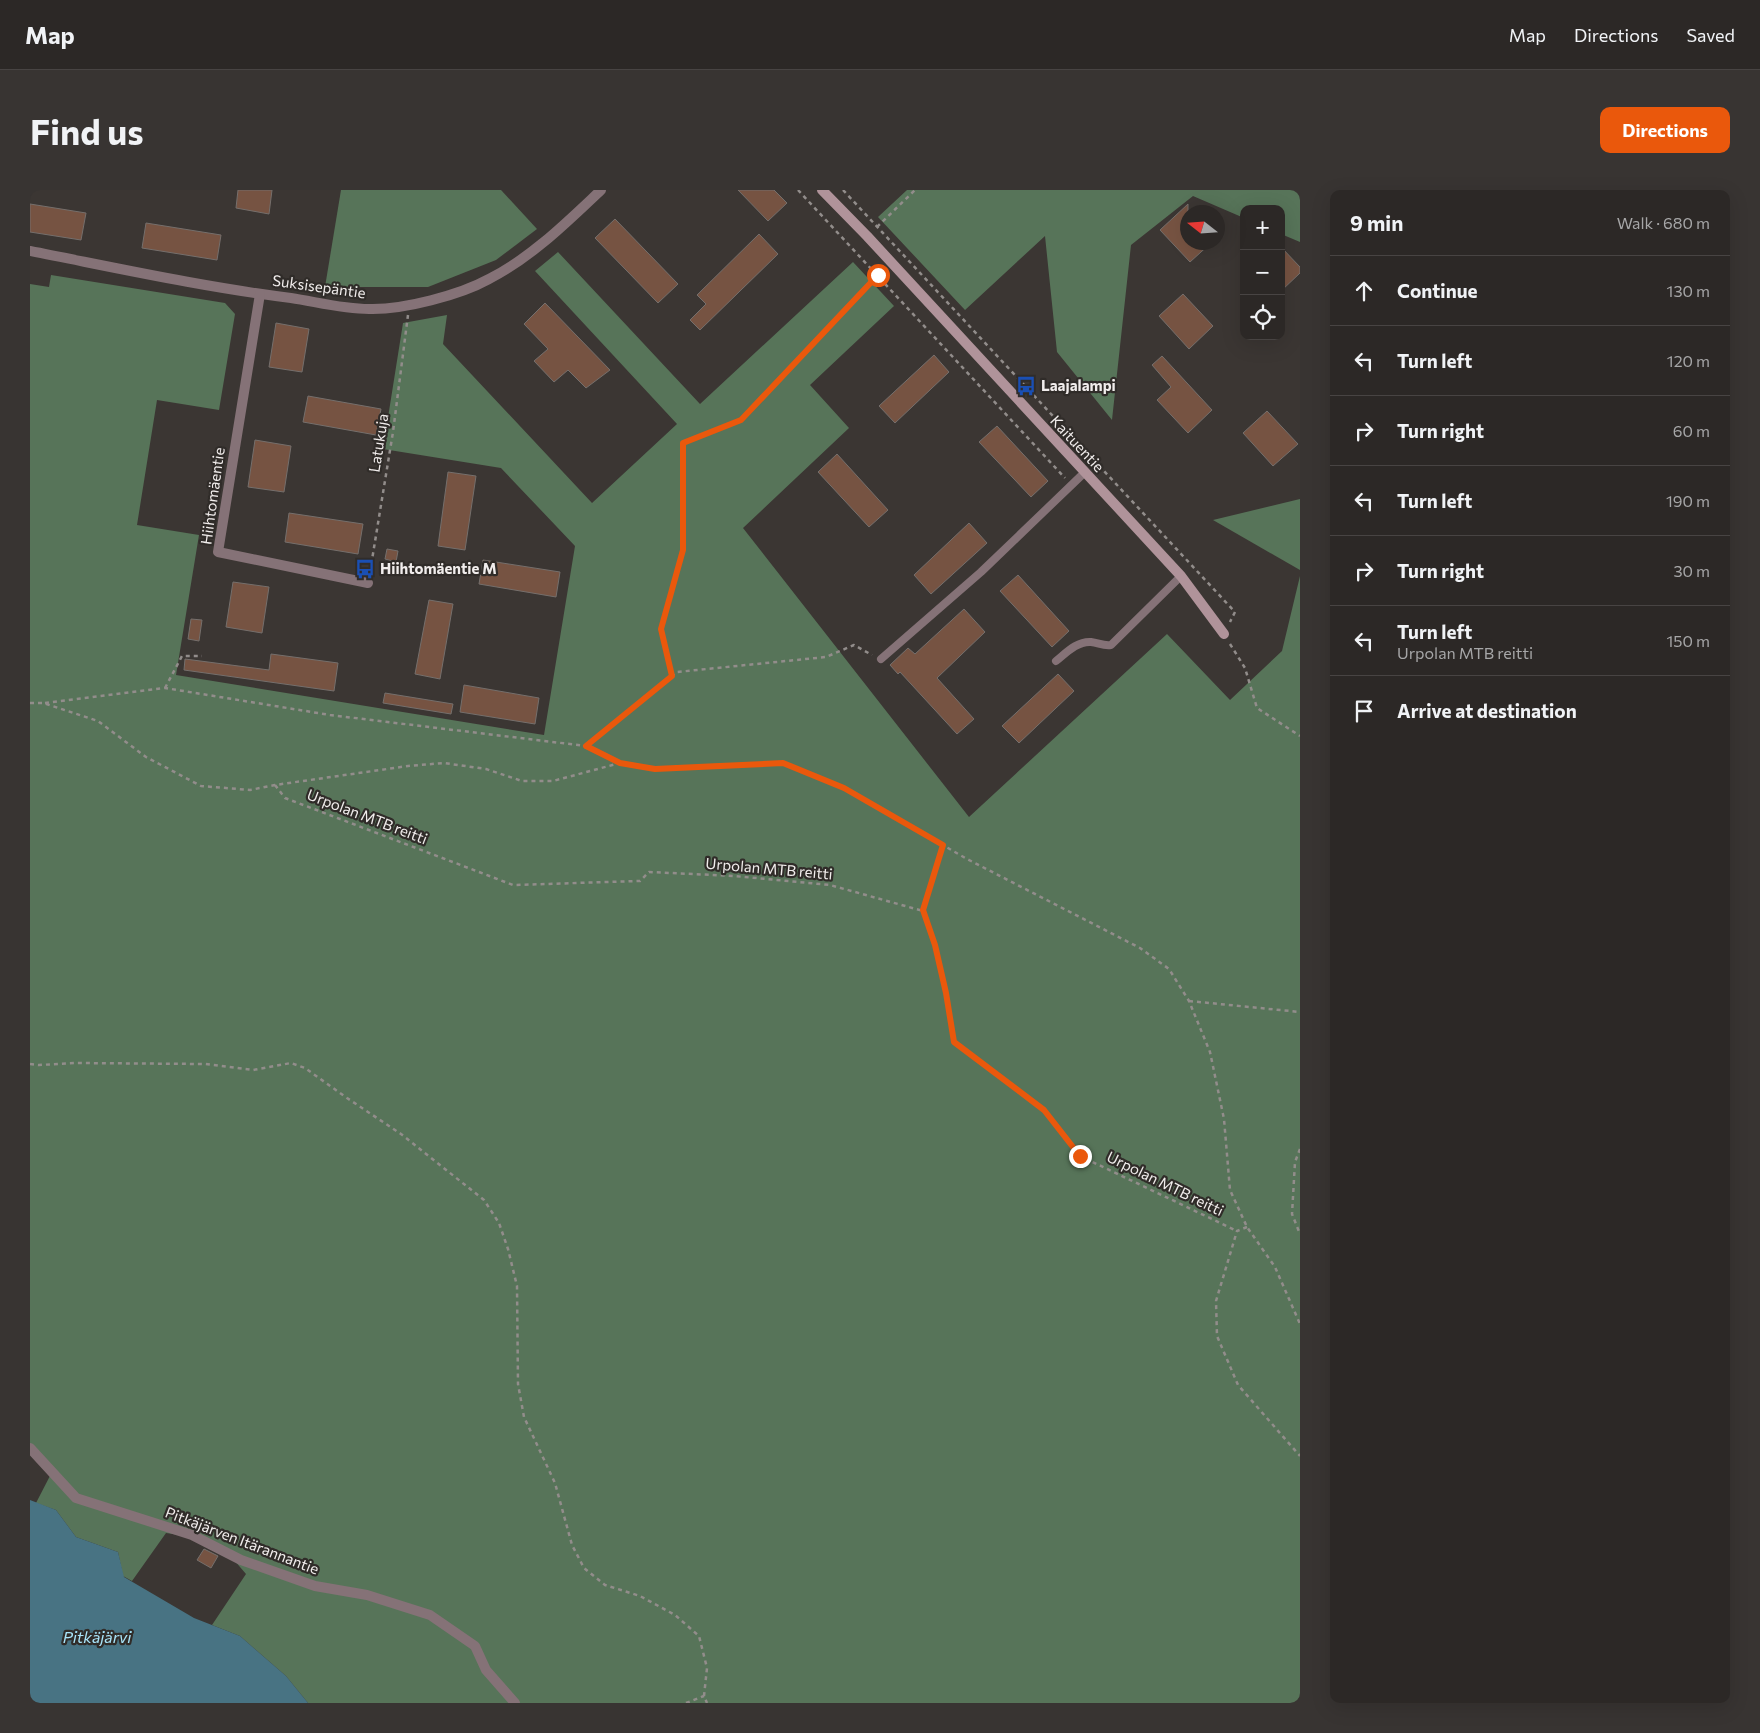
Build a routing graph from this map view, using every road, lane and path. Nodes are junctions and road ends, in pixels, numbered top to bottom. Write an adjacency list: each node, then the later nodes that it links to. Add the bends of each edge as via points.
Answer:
1 (601, 190): 11 (street, Suksisepäntie, via 514,266 448,296)
2 (798, 190): 9 (path)
3 (822, 190): 7 (street, Kaituentie)
4 (843, 190): 6 (path)
5 (915, 190): 6 (path)
6 (877, 227): 7 (path); 16 (path, via 1235,612)
7 (867, 236): 12 (street, Kaituentie)
8 (30, 251): 10 (street, Suksisepäntie)
9 (878, 275): 13 (path); 20 (path, via 741,420 683,443 683,550 661,629)
10 (260, 294): 11 (street, Suksisepäntie, via 370,310); 15 (street, Hiihtomäentie, via 218,552)
11 (408, 305): 15 (path, Latukuja, via 393,432)
12 (1084, 473): 13 (lane); 14 (street, Kaituentie)
13 (1071, 484): 18 (lane, via 981,572)
14 (1181, 576): 16 (street, Kaituentie); 19 (lane, via 1111,645 1078,644)
15 (368, 583)
16 (1224, 634): 24 (path, via 1244,668 1257,708)
17 (202, 656): 21 (path, via 182,656)
18 (881, 659): 20 (path, via 854,645 826,656 676,672)
19 (1056, 661)
20 (672, 676): 25 (path)
21 (165, 688): 23 (path); 25 (path, via 330,715)
22 (30, 702): 23 (path)
23 (43, 703): 27 (path, via 98,721 146,757 201,786 250,790)
24 (1300, 736)
25 (586, 746): 26 (path)
26 (620, 763): 27 (path, via 553,781 522,781 486,768 444,763); 28 (path, via 655,769 783,763 844,788)
27 (275, 785): 29 (path, Urpolan MTB reitti, via 285,798 513,885 640,881 649,872 734,876 830,885)
28 (943, 845): 29 (path); 30 (path, via 1140,948 1169,969)
29 (923, 910): 35 (path, Urpolan MTB reitti, via 935,945 954,1042 1044,1110 1080,1156)
30 (1189, 1001): 31 (path); 34 (path, via 1210,1052 1224,1119 1230,1190)
31 (1300, 1012)
32 (30, 1064): 40 (path, via 205,1064 253,1070 291,1063 305,1068 401,1134 484,1200 508,1249 517,1286 518,1384 524,1417 555,1483 572,1545 584,1568 605,1585 640,1596 674,1615 699,1636 707,1668)
33 (1300, 1149): 36 (path, via 1292,1214)
34 (1247, 1227): 35 (path); 37 (path, via 1275,1267)
35 (1237, 1231): 39 (path, via 1216,1301 1217,1336 1238,1385)
36 (1300, 1234)
37 (1300, 1324)
38 (30, 1448): 41 (street, Pitkäjärven Itärannantie, via 76,1498 192,1535 241,1560 315,1586 367,1595 430,1615 475,1646 486,1670)
39 (1300, 1456)
40 (704, 1696): 42 (path); 43 (path)
41 (515, 1703)
42 (686, 1703)
43 (706, 1703)

